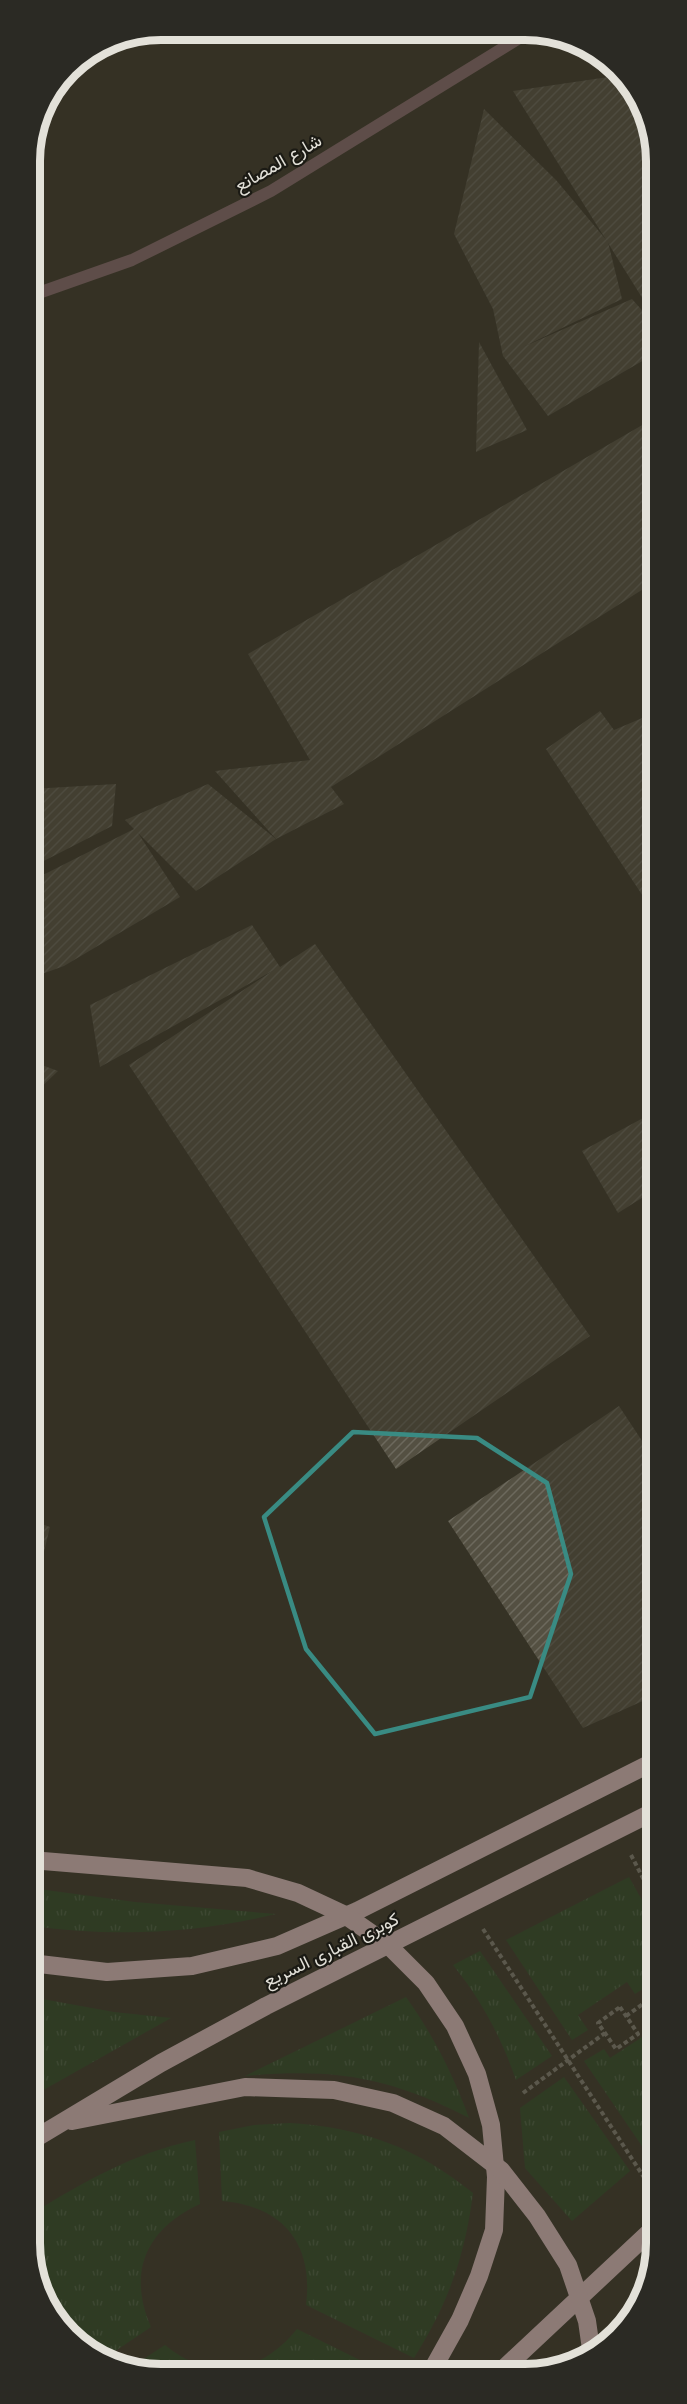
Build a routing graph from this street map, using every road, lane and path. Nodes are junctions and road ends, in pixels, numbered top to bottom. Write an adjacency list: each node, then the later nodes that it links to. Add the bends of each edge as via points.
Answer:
1 (516, 40): 2 (lane, شارع المصانع, via 271,191 132,260)
2 (41, 292)
3 (646, 1766): 7 (highway, via 357,1911 277,1946 192,1966 107,1972)
4 (646, 1816): 13 (highway, كوبرى القبارى السريع, bridge, via 266,2006)
5 (40, 1861): 18 (highway, bridge, via 247,1878 298,1893 345,1915 388,1945 426,1983 455,2026 477,2074 491,2125 496,2177 494,2229 479,2276)
6 (481, 1926): 11 (path)
7 (40, 1964)
8 (646, 2002): 9 (path)
9 (626, 2016): 10 (path, via 620,2007 598,2023); 10 (path, via 638,2034 616,2049)
10 (605, 2033): 11 (path)
11 (569, 2059): 12 (path); 15 (path)
12 (523, 2093)
13 (58, 2124): 14 (highway, كوبرى القبارى السريع, bridge); 17 (highway, bridge, via 245,2087 334,2090 393,2103 444,2126 501,2170 568,2265 587,2321)
14 (40, 2135)
15 (646, 2179)
16 (646, 2234): 19 (highway)
17 (590, 2344)
18 (435, 2364)
19 (508, 2364)

